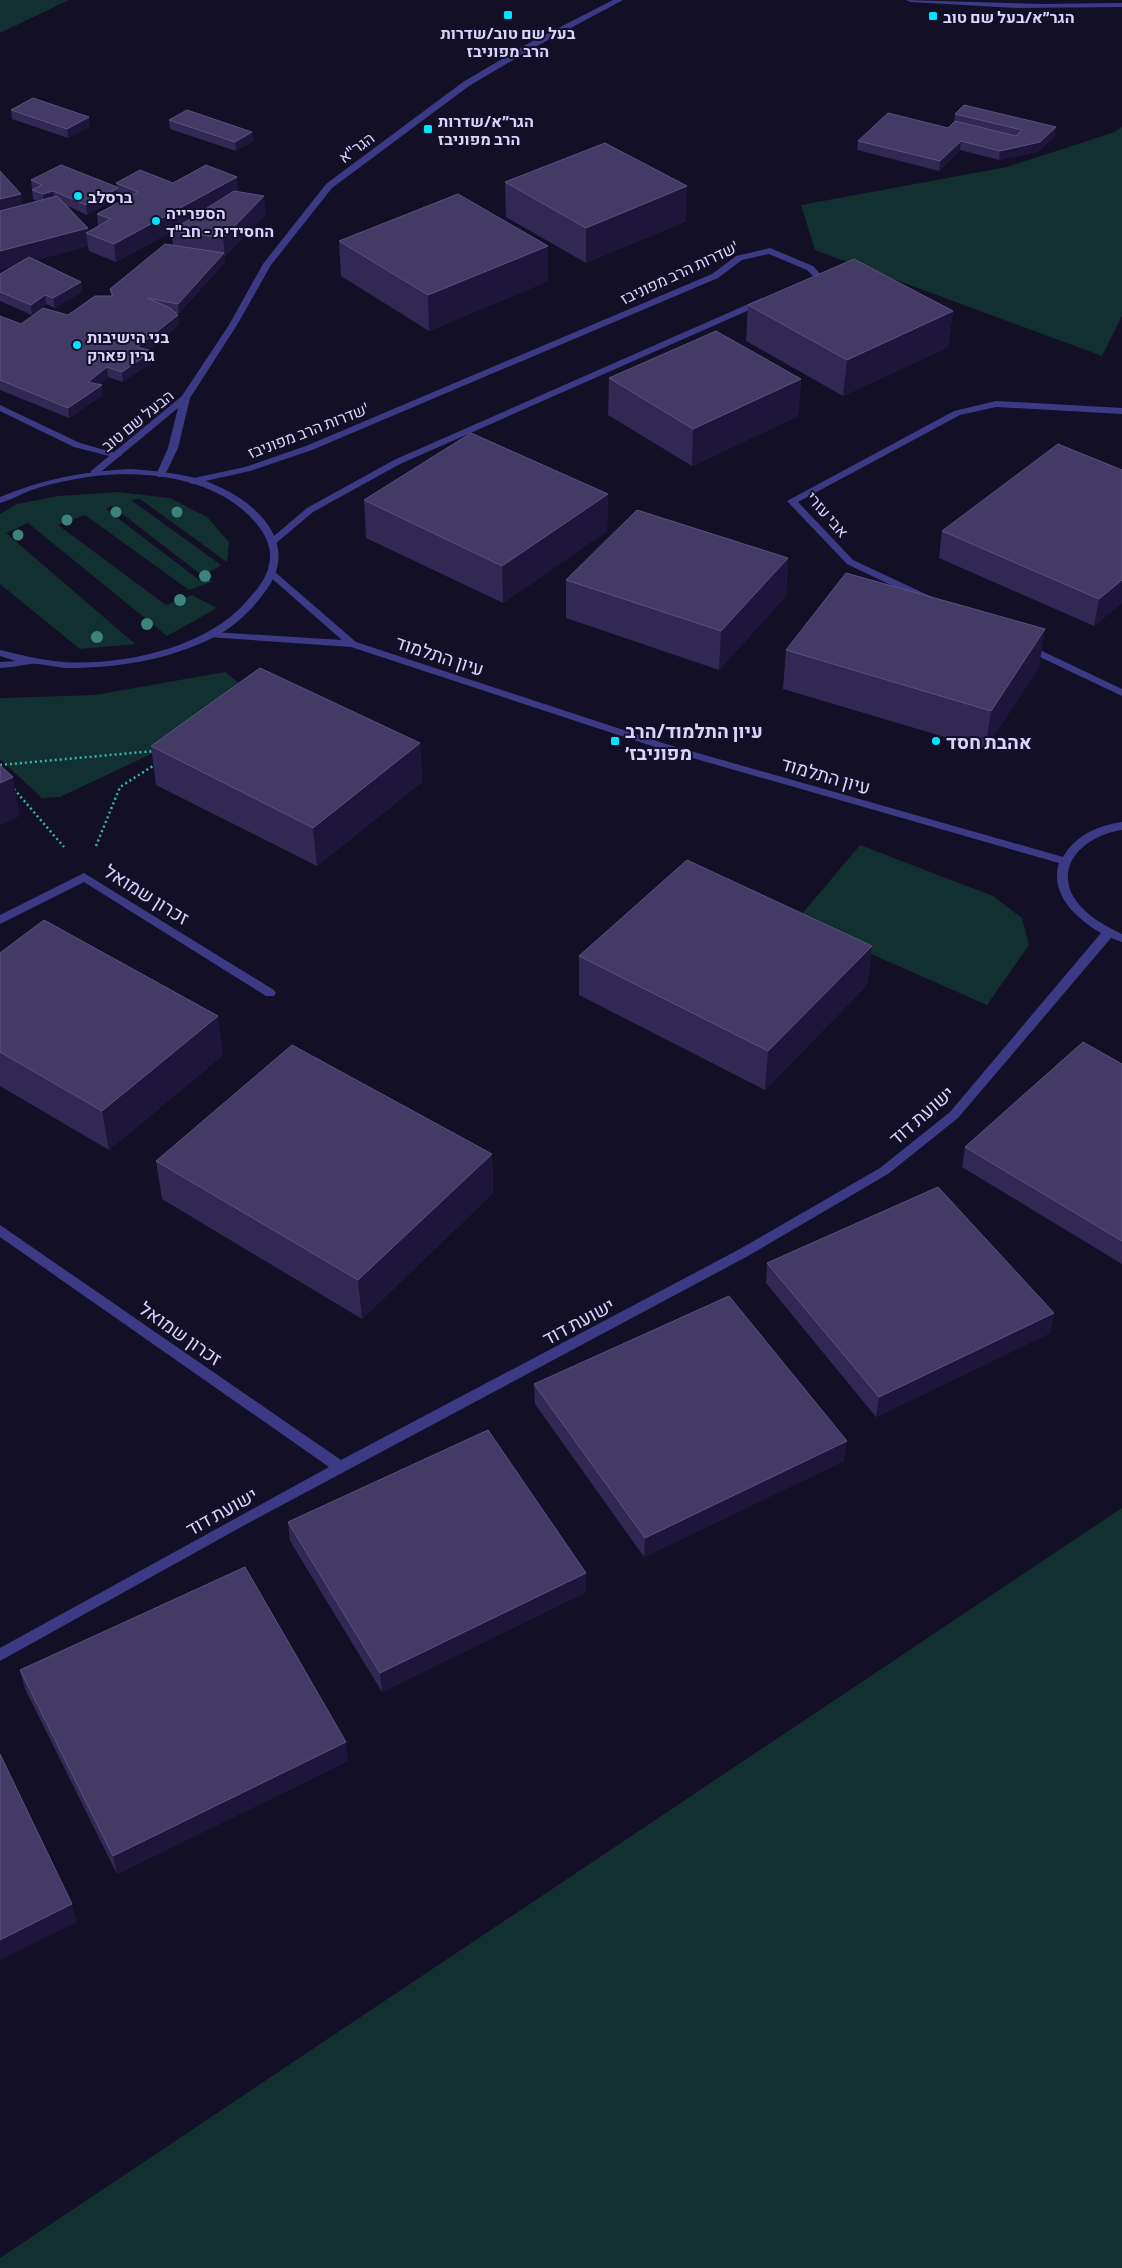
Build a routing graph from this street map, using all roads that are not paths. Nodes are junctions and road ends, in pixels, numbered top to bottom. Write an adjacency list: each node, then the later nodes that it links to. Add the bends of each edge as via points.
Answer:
1 (619, 0): 6 (street, הגר"א, via 532,44 466,84 329,186 268,264)
2 (910, 0): 3 (street, via 1049,7)
3 (1122, 5)
4 (817, 287): 12 (street, שדרות הרב מפוניבז', via 826,284 810,268 770,251 739,258 715,276 403,410 263,464)
5 (770, 299): 14 (street, via 397,462 338,492 310,510)
6 (185, 398): 9 (street, הבעל שם טוב); 11 (street, הבעל שם טוב, via 173,448)
7 (0, 408): 9 (street, via 77,445)
8 (1122, 411): 16 (street, אבי עזרי, via 996,404 957,413 792,501 850,562)
9 (117, 455): 10 (street, הבעל שם טוב)
10 (94, 474): 11 (street, via 139,472); 13 (street, via 54,480)
11 (161, 475): 12 (street)
12 (192, 481): 14 (street, via 242,502 266,527)
13 (0, 500)
14 (272, 542): 15 (street, via 275,558)
15 (272, 574): 17 (street, via 251,607); 19 (street, עיון התלמוד)
16 (938, 604)
17 (212, 636): 19 (street, עיון התלמוד); 21 (street, via 149,658 90,666)
18 (1017, 642): 23 (street)
19 (352, 644): 25 (street, עיון התלמוד, via 662,746)
20 (0, 653): 21 (street)
21 (40, 663): 22 (street)
22 (0, 665)
23 (1122, 693)
24 (1122, 826): 25 (street, via 1105,828 1081,840)
25 (1064, 861): 27 (street, via 1062,883 1071,903 1091,923)
26 (0, 920): 29 (street, זכרון שמואל, via 84,877)
27 (1108, 933): 28 (street); 31 (street, ישועת דוד, via 954,1115 884,1171 743,1253)
28 (1122, 938)
29 (270, 993)
30 (0, 1230): 31 (street, זכרון שמואל)
31 (341, 1468): 32 (street, ישועת דוד)
32 (0, 1655)

